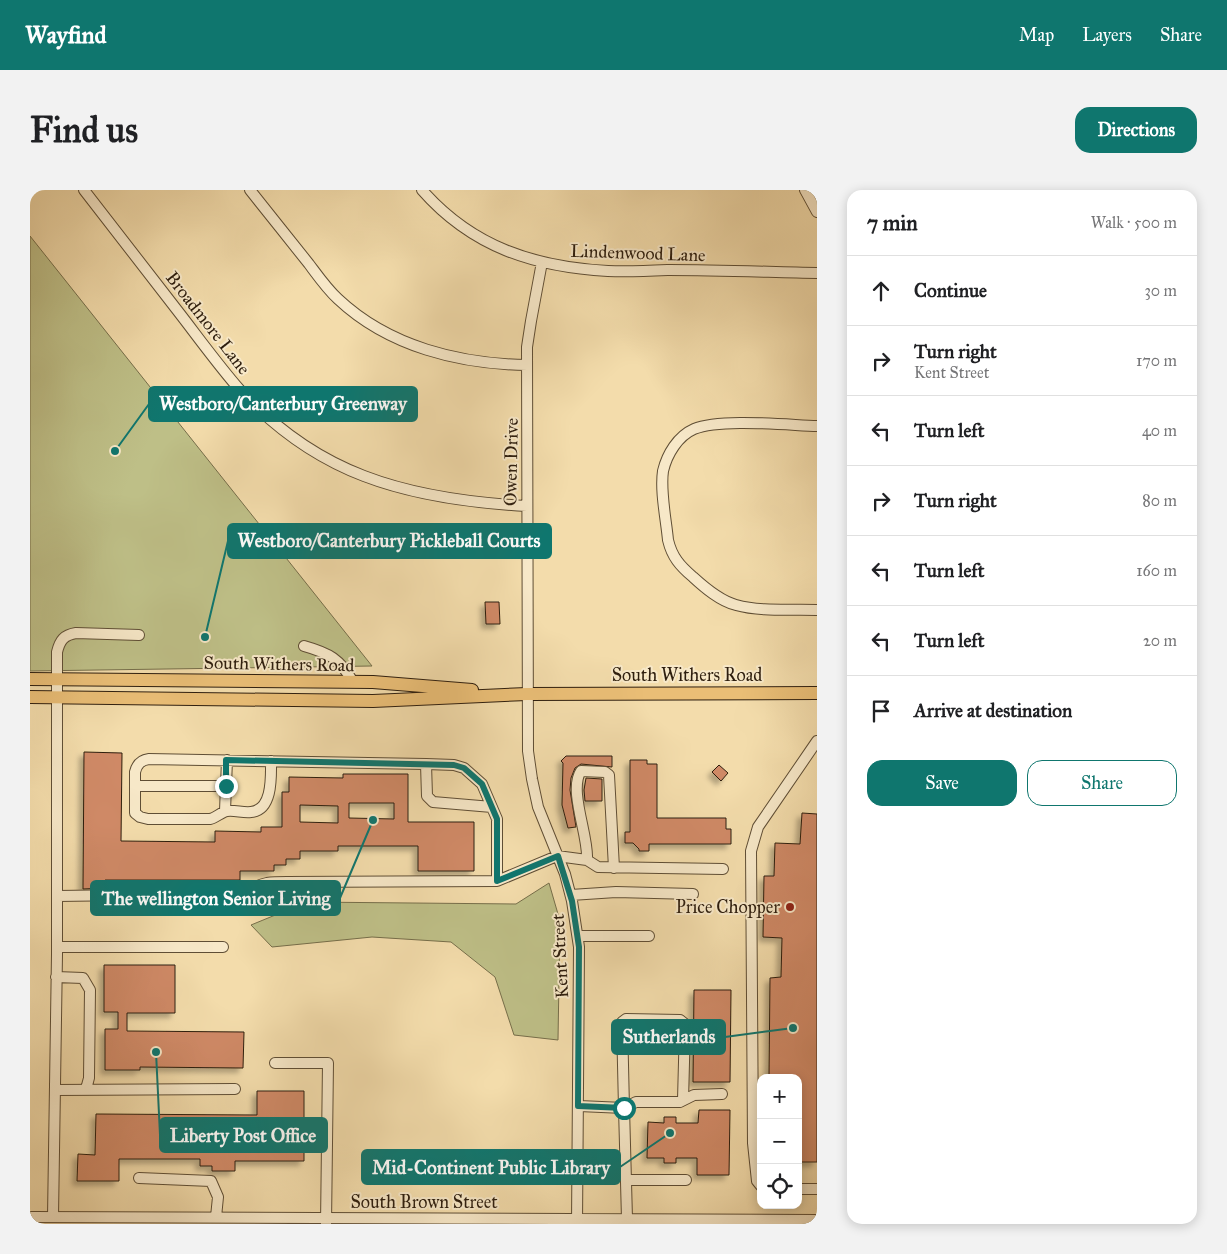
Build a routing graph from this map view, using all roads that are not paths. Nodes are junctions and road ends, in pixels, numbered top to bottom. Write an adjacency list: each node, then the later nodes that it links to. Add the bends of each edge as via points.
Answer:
1 (84, 190): 10 (street, Broadmore Lane, via 240,390 292,436 341,466 392,486 478,503)
2 (250, 190): 8 (street, via 336,298 375,326 419,347 455,358)
3 (422, 190): 6 (street, Lindenwood Lane, via 448,216 469,231 516,255)
4 (805, 190): 5 (street)
5 (817, 212)
6 (542, 262): 7 (street, Lindenwood Lane, via 608,271); 8 (street, Owen Drive, via 530,321)
7 (817, 273)
8 (527, 364): 10 (street, Owen Drive)
9 (817, 426): 11 (street, via 725,424 696,428 681,438 672,450 663,476 670,549 678,564 689,574 734,605)
10 (527, 506): 18 (street, Owen Drive)
11 (817, 610)
12 (140, 635): 15 (street, via 66,635 57,652)
13 (304, 646): 16 (street, via 321,650 336,659)
14 (30, 679): 15 (main road, South Withers Road)
15 (57, 679): 16 (main road, South Withers Road); 20 (street)
16 (353, 682): 18 (main road, South Withers Road)
17 (817, 692): 18 (main road, South Withers Road)
18 (527, 694): 20 (main road, South Withers Road, via 373,701); 29 (street, Kent Street, via 532,779 538,807)
19 (30, 697): 20 (main road, South Withers Road)
20 (57, 698): 36 (street)
21 (817, 741): 53 (street, via 758,827 751,851 753,1143)
22 (226, 760): 23 (street); 25 (street, via 145,760 137,766); 26 (street)
23 (271, 761): 24 (street); 28 (street, via 268,798 260,808 252,812)
24 (426, 764): 27 (street, via 464,768 482,784); 27 (street, via 428,796 433,802)
25 (135, 786): 26 (street); 28 (street, via 135,813 140,817 210,819)
26 (226, 786): 28 (street)
27 (492, 807): 33 (street, via 497,819)
28 (225, 811)
29 (558, 856): 30 (street); 33 (street); 35 (street, Kent Street)
30 (587, 860): 31 (street, via 598,867); 31 (street, via 588,849 578,804 578,775 581,771 605,772 610,775)
31 (614, 868): 32 (street)
32 (723, 869)
33 (497, 881): 36 (street, via 277,882 226,899 204,894)
34 (692, 894): 35 (street, via 616,892)
35 (571, 895): 37 (street, Kent Street)
36 (57, 896): 39 (street)
37 (578, 936): 38 (street); 48 (street, Kent Street)
38 (649, 936)
39 (57, 947): 40 (street); 41 (street)
40 (223, 948)
41 (56, 977): 43 (street, via 83,978 90,990 89,1078); 45 (street)
42 (275, 1063): 62 (street, via 328,1063)
43 (86, 1089): 44 (street); 45 (street)
44 (235, 1089)
45 (55, 1090): 57 (street)
46 (722, 1094): 47 (street, via 694,1095)
47 (683, 1100): 49 (street, via 636,1102); 49 (street, via 685,1024 680,1020 626,1019 622,1022)
48 (578, 1106): 49 (street); 65 (street, Kent Street)
49 (624, 1108): 51 (street)
50 (139, 1178): 59 (street, via 211,1181)
51 (626, 1180): 52 (street); 60 (street)
52 (686, 1180)
53 (757, 1181)
54 (802, 1189): 55 (street)
55 (817, 1189)
56 (30, 1217): 57 (street, South Brown Street)
57 (53, 1217): 58 (street, South Brown Street)
58 (70, 1220): 59 (street, South Brown Street)
59 (222, 1220): 62 (street, South Brown Street)
60 (627, 1220): 65 (street, South Brown Street); 66 (street, South Brown Street)
61 (817, 1220): 66 (street, South Brown Street)
62 (326, 1221): 63 (street, South Brown Street)
63 (390, 1221): 64 (street, South Brown Street)
64 (453, 1221): 65 (street, South Brown Street)
65 (577, 1222)
66 (716, 1222)

